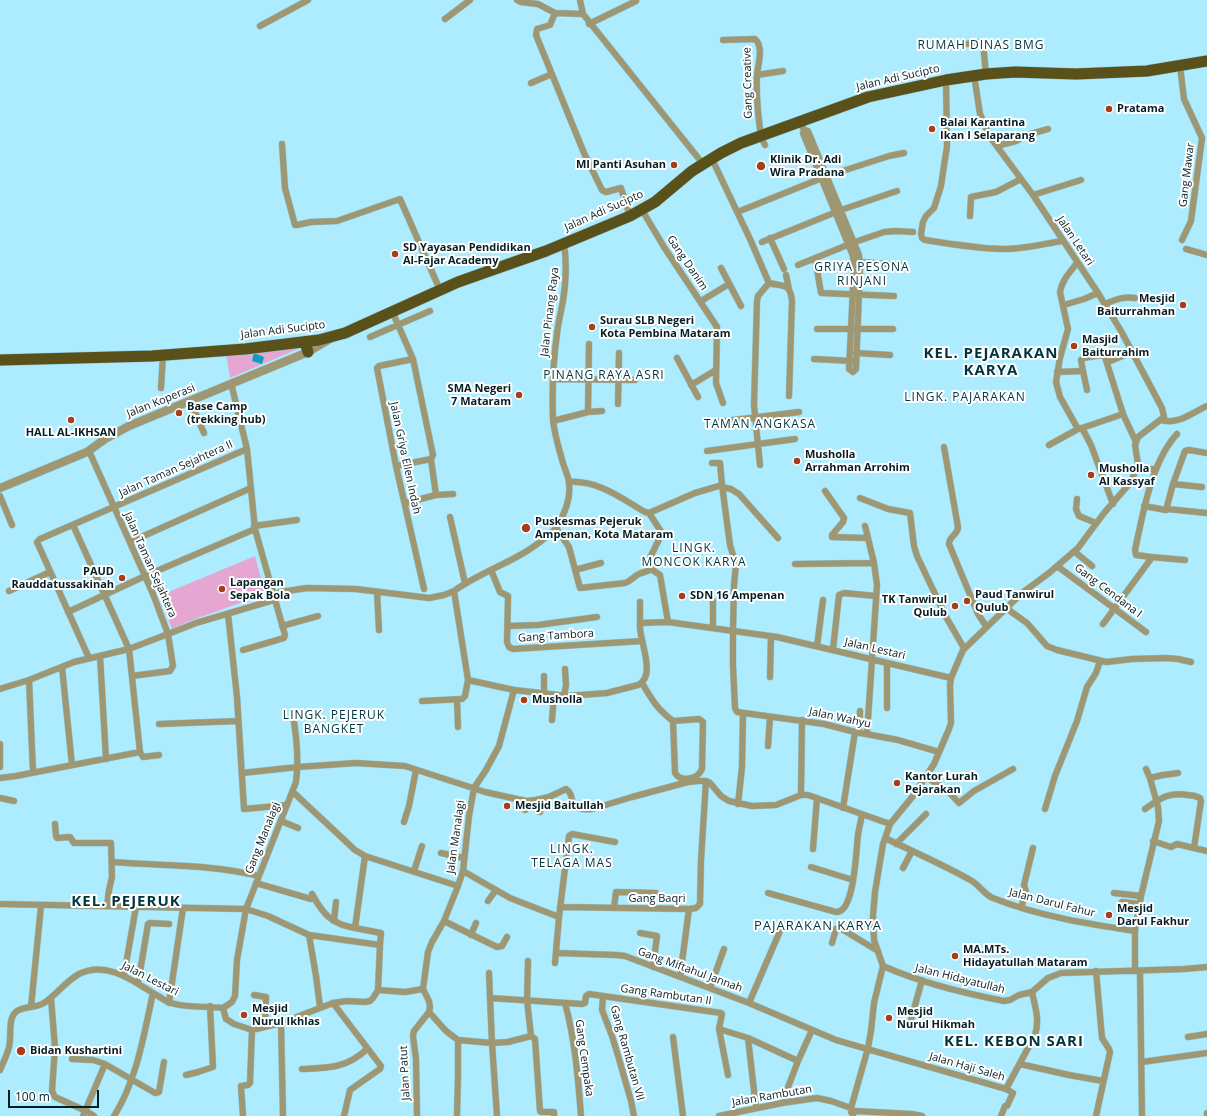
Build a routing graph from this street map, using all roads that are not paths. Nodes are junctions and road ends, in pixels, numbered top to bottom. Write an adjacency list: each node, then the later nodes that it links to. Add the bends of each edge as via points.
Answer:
1 (308, 0): 10 (street)
2 (470, 0): 8 (street)
3 (517, 0): 6 (street, via 538,4)
4 (580, 0): 7 (street)
5 (636, 0): 9 (street)
6 (556, 13): 7 (street); 16 (street, via 550,25 537,29 536,32)
7 (583, 14): 9 (street)
8 (445, 19)
9 (589, 24): 28 (street, via 685,140)
10 (260, 26)
11 (723, 40): 18 (street, Gang Creative, via 757,40 760,53)
12 (966, 44): 17 (street, via 983,43)
13 (1207, 61): 14 (highway, Jalan Adi Sucipto)
14 (1180, 66): 17 (highway, Jalan Adi Sucipto, via 1147,71 1076,74); 41 (street, Gang Mawar, via 1184,99 1202,138 1191,221)
15 (783, 71): 18 (street)
16 (552, 74): 20 (street); 37 (street, via 602,190 606,192 621,188)
17 (986, 74): 19 (highway, Jalan Adi Sucipto)
18 (757, 75): 24 (street, Gang Creative, via 757,105)
19 (975, 82): 21 (highway, Jalan Adi Sucipto); 26 (street, Jalan Letari, via 983,123)
20 (531, 83)
21 (946, 88): 22 (highway, Jalan Adi Sucipto, via 868,97); 42 (street, via 947,147 941,186 934,208 923,222 922,238 991,249 1021,248)
22 (803, 126): 24 (highway, Jalan Adi Sucipto); 29 (street, via 808,131)
23 (1048, 129): 26 (street)
24 (763, 141): 28 (highway, Jalan Adi Sucipto, via 741,143)
25 (282, 144): 57 (street, via 285,188 295,225 340,220 400,199)
26 (997, 146): 30 (street, Jalan Letari)
27 (904, 152): 29 (street)
28 (707, 162): 36 (highway, Jalan Adi Sucipto); 55 (street, via 757,253)
29 (824, 177): 34 (street); 35 (street)
30 (1020, 179): 33 (street, Jalan Letari); 38 (street, via 996,192 972,196)
31 (1081, 180): 33 (street)
32 (897, 191): 35 (street)
33 (1032, 194): 42 (street, Jalan Letari)
34 (740, 211)
35 (838, 211): 40 (street); 44 (street)
36 (644, 214): 37 (highway, Jalan Adi Sucipto); 62 (street, Gang Danim)
37 (630, 216): 46 (highway, Jalan Adi Sucipto)
38 (970, 216)
39 (913, 232): 44 (street, via 884,232)
40 (770, 238): 43 (street); 56 (street, via 785,272)
41 (1182, 240)
42 (1062, 241): 50 (street, Jalan Letari)
43 (762, 242)
44 (852, 244): 48 (street); 49 (street); 59 (street)
45 (1186, 249): 47 (street)
46 (565, 250): 57 (highway, Jalan Adi Sucipto); 88 (street, Jalan Pinang Raya, via 565,288 557,332)
47 (1207, 255)
48 (815, 258): 52 (street); 59 (street, via 821,293)
49 (860, 262): 51 (street); 59 (street)
50 (1077, 263): 58 (street, Jalan Letari); 64 (street, via 1061,286)
51 (901, 265)
52 (798, 266)
53 (721, 268): 54 (street)
54 (729, 284): 62 (street); 65 (street)
55 (769, 284): 56 (street); 106 (street, via 758,296 757,301)
56 (789, 289): 96 (street, via 792,301)
57 (440, 290): 67 (highway, Jalan Adi Sucipto)
58 (1098, 293): 63 (street, Jalan Letari); 64 (street)
59 (856, 295): 60 (street); 68 (street)
60 (894, 296)
61 (1134, 298): 63 (street, via 1121,298)
62 (701, 302): 85 (street, Gang Danim, via 717,327)
63 (1105, 304): 74 (street, Jalan Letari)
64 (1064, 305): 87 (street, via 1068,329)
65 (741, 306)
66 (430, 311): 67 (street)
67 (396, 319): 71 (street); 73 (highway, Jalan Adi Sucipto, via 332,337); 80 (street)
68 (854, 328): 69 (street); 70 (street); 76 (street); 83 (street)
69 (817, 329)
70 (894, 329)
71 (370, 337)
72 (589, 344): 89 (street)
73 (307, 347): 77 (highway, Jalan Adi Sucipto); 92 (street, Jalan Koperasi)
74 (1132, 352): 84 (street); 107 (street, Jalan Letari, via 1162,408)
75 (619, 353): 90 (street)
76 (856, 353): 78 (street); 83 (street)
77 (163, 355): 81 (highway, Jalan Adi Sucipto); 94 (street)
78 (890, 355)
79 (677, 358): 93 (street)
80 (413, 359): 122 (street, via 433,455); 125 (street, Jalan Griya Ellen Indah, via 377,368)
81 (0, 360)
82 (814, 360): 83 (street)
83 (853, 361)
84 (1108, 362): 86 (street, via 1102,355 1084,358 1081,360); 105 (street)
85 (716, 370): 93 (street); 99 (street, via 716,384)
86 (1083, 371): 87 (street); 95 (street)
87 (1057, 372): 110 (street, via 1058,392)
88 (553, 378): 89 (street); 108 (street, Jalan Pinang Raya)
89 (589, 379): 90 (street); 103 (street)
90 (618, 380): 91 (street); 100 (street)
91 (635, 380)
92 (231, 384): 98 (street, Jalan Koperasi); 118 (street)
93 (691, 385): 97 (street)
94 (161, 388)
95 (1086, 390)
96 (789, 396)
97 (698, 397)
98 (190, 401): 111 (street); 119 (street, Jalan Koperasi, via 113,434)
99 (723, 402)
100 (618, 404)
101 (1206, 406): 107 (street, via 1188,417 1172,422)
102 (602, 411): 103 (street)
103 (588, 412): 108 (street)
104 (799, 412): 106 (street)
105 (1123, 414): 110 (street); 114 (street)
106 (755, 417): 109 (street); 115 (street)
107 (1162, 418): 114 (street, via 1143,432)
108 (553, 421): 128 (street, Jalan Pinang Raya)
109 (717, 422)
110 (1080, 428): 116 (street); 141 (street, via 1090,445)
111 (204, 433)
112 (1177, 434): 127 (street)
113 (795, 439): 115 (street)
114 (1136, 442): 126 (street)
115 (758, 444): 120 (street); 124 (street)
116 (1049, 444)
117 (944, 447): 193 (street, via 958,527 949,544 978,614)
118 (247, 449): 133 (street); 143 (street, Jalan Taman Sejahtera II)
119 (89, 451): 132 (street, Jalan Koperasi); 143 (street, Jalan Taman Sejahtera)
120 (707, 451)
121 (1207, 453): 129 (street, via 1185,451)
122 (431, 459): 125 (street); 136 (street)
123 (712, 463): 130 (street, via 720,463)
124 (760, 465)
125 (396, 466): 140 (street, Jalan Griya Ellen Indah)
126 (1136, 469): 127 (street); 141 (street, via 1131,482)
127 (1156, 469): 142 (street)
128 (569, 482): 145 (street, via 589,483 603,488); 154 (street, Jalan Pinang Raya, via 566,506)
129 (1174, 484): 131 (street); 144 (street)
130 (722, 486): 145 (street, via 695,493); 155 (street, via 738,494); 196 (street, via 730,545 736,565)
131 (1202, 487)
132 (0, 488)
133 (251, 488): 153 (street); 157 (street)
134 (825, 491): 156 (street, via 844,518 832,537)
135 (453, 494): 136 (street)
136 (436, 495): 140 (street)
137 (0, 496): 150 (street)
138 (860, 498): 202 (street, via 910,513 917,556)
139 (1077, 499): 149 (street, via 1076,508 1079,516)
140 (405, 503): 172 (street, Jalan Griya Ellen Indah)
141 (1113, 504): 149 (street)
142 (1144, 506): 144 (street); 159 (street, via 1135,553)
143 (114, 508): 151 (street, Jalan Taman Sejahtera II); 157 (street, Jalan Taman Sejahtera)
144 (1167, 509): 146 (street)
145 (649, 513): 166 (street, via 662,533 649,558)
146 (1207, 513)
147 (450, 517): 171 (street)
148 (297, 520): 153 (street)
149 (1096, 523): 158 (street)
150 (12, 525)
151 (73, 525): 169 (street, Jalan Taman Sejahtera II, via 37,542); 176 (street)
152 (865, 526): 156 (street)
153 (255, 527): 170 (street); 178 (street)
154 (556, 528): 167 (street, Jalan Pinang Raya, via 529,551); 168 (street, via 569,547)
155 (778, 538)
156 (868, 538): 162 (street)
157 (130, 542): 170 (street, Jalan Taman Sejahtera)
158 (1075, 552): 164 (street); 165 (street)
159 (1151, 557): 160 (street); 183 (street)
160 (1185, 560)
161 (601, 563): 168 (street)
162 (874, 563): 163 (street); 177 (street)
163 (795, 564)
164 (1058, 566): 182 (street); 183 (street, Gang Cendana I)
165 (1092, 566)
166 (651, 569): 168 (street, via 625,583 581,588); 188 (street, via 660,575)
167 (491, 570): 171 (street, Jalan Pinang Raya); 192 (street, Gang Tambora, via 500,592 508,596)
168 (575, 570)
169 (50, 572): 174 (street); 184 (street)
170 (145, 576): 176 (street); 198 (street, Jalan Taman Sejahtera)
171 (465, 582): 173 (street, Jalan Pinang Raya)
172 (424, 589)
173 (454, 590): 175 (street, Jalan Pinang Raya, via 429,598); 219 (street)
174 (9, 591)
175 (377, 592): 178 (street, Jalan Pinang Raya, via 307,588 280,592); 195 (street)
176 (104, 595): 184 (street); 203 (street)
177 (876, 596): 205 (street, via 840,594); 208 (street)
178 (274, 598): 185 (street, Jalan Pinang Raya); 191 (street)
179 (823, 600): 201 (street)
180 (713, 601): 194 (street)
181 (640, 602): 189 (street)
182 (1006, 608): 193 (street); 209 (street, via 1026,623 1047,646)
183 (1114, 608): 190 (street); 197 (street, Gang Cendana I)
184 (68, 612): 207 (street)
185 (228, 614): 198 (street, Jalan Pinang Raya); 235 (street)
186 (318, 616): 191 (street)
187 (597, 617): 192 (street, via 538,625)
188 (668, 622): 189 (street, Jalan Lestari); 194 (street, Jalan Lestari)
189 (640, 623): 200 (street)
190 (1103, 624)
191 (282, 626): 204 (street, via 284,638)
192 (508, 626): 200 (street, Gang Tambora, via 507,642 512,649)
193 (986, 626): 202 (street)
194 (713, 628): 196 (street, Jalan Lestari)
195 (379, 630)
196 (733, 630): 199 (street, Jalan Lestari); 230 (street, via 735,708)
197 (1146, 632)
198 (168, 634): 203 (street, Jalan Taman Sejahtera); 214 (street, via 172,669)
199 (771, 636): 201 (street, Jalan Lestari); 216 (street)
200 (642, 640): 220 (street, via 647,666 646,677)
201 (818, 646): 205 (street, Jalan Lestari)
202 (964, 648): 217 (street)
203 (129, 649): 206 (street, Jalan Taman Sejahtera); 214 (street)
204 (243, 650)
205 (833, 650): 208 (street, Jalan Lestari)
206 (100, 656): 207 (street, Jalan Taman Sejahtera); 246 (street)
207 (89, 658): 212 (street, Jalan Taman Sejahtera)
208 (871, 660): 210 (street, Jalan Lestari); 240 (street)
209 (1100, 661): 211 (street, via 1178,658); 273 (street, via 1054,776)
210 (887, 662): 217 (street, Jalan Lestari); 228 (street)
211 (1192, 662)
212 (62, 667): 218 (street, Jalan Taman Sejahtera); 247 (street)
213 (565, 669): 225 (street)
214 (132, 676): 243 (street)
215 (544, 676): 223 (street)
216 (770, 677)
217 (951, 678): 244 (street, via 951,723)
218 (29, 680): 221 (street, Jalan Taman Sejahtera); 253 (street)
219 (468, 680): 222 (street); 226 (street, via 465,696)
220 (642, 683): 225 (street, via 607,693); 236 (street, via 652,701)
221 (0, 689)
222 (514, 690): 223 (street); 260 (street, Jalan Manalagi, via 499,746)
223 (544, 693): 224 (street)
224 (554, 695): 225 (street); 233 (street)
225 (564, 696)
226 (457, 700): 227 (street); 238 (street)
227 (422, 701)
228 (887, 708)
229 (860, 711): 239 (street)
230 (740, 713): 232 (street, Jalan Wahyu); 269 (street, via 742,767)
231 (292, 716): 249 (street, Gang Manalagi, via 297,741)
232 (770, 717): 234 (street, Jalan Wahyu); 242 (street)
233 (552, 720)
234 (802, 720): 239 (street, Jalan Wahyu); 262 (street)
235 (238, 721): 237 (street); 254 (street)
236 (673, 721): 236 (street, via 699,718 703,722 702,772 689,779 676,775)
237 (159, 724)
238 (458, 727)
239 (857, 732): 240 (street, Jalan Wahyu); 271 (street)
240 (867, 734): 244 (street, Jalan Wahyu)
241 (0, 744): 248 (street)
242 (768, 746)
243 (140, 752): 245 (street, via 146,758); 246 (street)
244 (939, 752): 256 (street)
245 (159, 756)
246 (106, 760): 247 (street)
247 (72, 765): 253 (street)
248 (0, 767)
249 (298, 767): 252 (street, via 356,763 405,766); 254 (street); 261 (street, Gang Manalagi)
250 (1013, 769): 256 (street, via 974,791 959,803 947,790)
251 (1146, 769): 258 (street)
252 (416, 770): 260 (street); 279 (street)
253 (33, 772): 257 (street)
254 (242, 773): 270 (street, via 244,809)
255 (1178, 773): 258 (street)
256 (926, 777): 281 (street)
257 (0, 778)
258 (1150, 778): 267 (street)
259 (706, 781): 265 (street, via 682,784 592,809 575,807 570,792 566,789); 269 (street, via 721,796); 323 (street, Gang Baqri, via 700,904)
260 (474, 788): 266 (street); 295 (street, Jalan Manalagi)
261 (293, 792): 270 (street, Gang Manalagi); 294 (street, via 347,844)
262 (801, 795): 264 (street); 269 (street, via 776,805)
263 (0, 798): 268 (street)
264 (817, 798): 271 (street); 290 (street)
265 (541, 799): 266 (street); 275 (street)
266 (523, 800): 274 (street)
267 (1156, 800): 272 (street); 284 (street, via 1159,821); 289 (street, via 1180,794 1198,797 1201,801)
268 (14, 801)
269 (738, 804)
270 (287, 805): 278 (street, Gang Manalagi)
271 (843, 808): 276 (street)
272 (1146, 808)
273 (1045, 809)
274 (524, 810)
275 (540, 812)
276 (862, 814): 281 (street); 302 (street)
277 (926, 814): 286 (street)
278 (281, 821): 282 (street); 301 (street, Gang Manalagi)
279 (404, 822)
280 (55, 824): 296 (street, via 57,838 70,837 74,843 111,843)
281 (890, 824): 283 (street)
282 (298, 828)
283 (885, 838): 286 (street, Jalan Darul Fahur); 339 (street, via 874,904 874,940)
284 (1153, 841): 289 (street, via 1170,847 1177,844); 309 (street)
285 (615, 842): 318 (street, via 572,834 569,836)
286 (896, 844): 291 (street, Jalan Darul Fahur)
287 (422, 846): 299 (street)
288 (1033, 848): 321 (street)
289 (1194, 848): 292 (street)
290 (813, 849)
291 (912, 851): 298 (street); 321 (street, Jalan Darul Fahur, via 973,882 989,896)
292 (1207, 851)
293 (441, 853): 295 (street)
294 (365, 856): 299 (street); 329 (street)
295 (464, 858): 300 (street, Jalan Manalagi)
296 (112, 862): 301 (street, via 191,866); 316 (street)
297 (811, 867): 302 (street)
298 (903, 868)
299 (414, 871): 304 (street)
300 (463, 871): 304 (street, Jalan Manalagi); 305 (street)
301 (259, 876): 303 (street, Gang Manalagi)
302 (853, 880): 307 (street, via 847,904 840,912)
303 (256, 883): 322 (street, Gang Manalagi); 325 (street, via 312,896)
304 (458, 886): 326 (street, Jalan Manalagi)
305 (496, 890): 310 (street); 324 (street, via 521,903)
306 (656, 893): 320 (street, via 616,892)
307 (768, 893)
308 (1114, 893): 309 (street)
309 (1141, 896): 314 (street)
310 (488, 901)
311 (336, 902): 325 (street)
312 (1122, 902): 314 (street)
313 (0, 904): 315 (street)
314 (1140, 904): 331 (street)
315 (41, 906): 316 (street); 368 (street)
316 (107, 906): 317 (street)
317 (136, 907): 319 (street); 349 (street)
318 (560, 907): 320 (street, Gang Baqri); 324 (street)
319 (183, 908): 322 (street); 363 (street)
320 (614, 908): 323 (street, Gang Baqri)
321 (1021, 908): 331 (street, Jalan Darul Fahur)
322 (246, 909): 333 (street); 370 (street, Gang Manalagi, via 235,996 232,1002)
323 (689, 909): 350 (street)
324 (559, 917): 340 (street)
325 (334, 921): 329 (street)
326 (444, 921): 334 (street); 354 (street, Jalan Manalagi, via 430,947)
327 (476, 923): 334 (street)
328 (169, 924): 352 (street, via 148,924)
329 (355, 928): 337 (street, via 379,932)
330 (780, 931): 366 (street)
331 (1135, 931): 347 (street)
332 (640, 933): 344 (street, via 657,936)
333 (309, 935): 337 (street); 369 (street)
334 (470, 935): 335 (street, via 499,948)
335 (507, 937)
336 (832, 943): 339 (street, via 836,930 840,928)
337 (380, 945): 355 (street)
338 (724, 949): 353 (street)
339 (878, 952): 343 (street)
340 (556, 953): 342 (street); 344 (street, Gang Miftahul Jannah, via 625,956)
341 (528, 961): 362 (street)
342 (555, 963)
343 (883, 966): 351 (street, Jalan Hidayatullah); 385 (street, via 874,1003)
344 (653, 967): 350 (street, Gang Miftahul Jannah)
345 (1207, 967): 347 (street)
346 (1096, 971): 347 (street); 356 (street, via 1056,974); 400 (street, via 1102,1038 1110,1052)
347 (1138, 971): 392 (street)
348 (489, 973): 361 (street)
349 (124, 975): 352 (street, Jalan Lestari); 360 (street, Jalan Lestari, via 100,969 80,974)
350 (680, 977): 353 (street, Gang Miftahul Jannah)
351 (922, 980): 356 (street, Jalan Hidayatullah, via 1004,1001); 372 (street)
352 (138, 984): 357 (street, Jalan Lestari)
353 (710, 988): 366 (street, Gang Miftahul Jannah)
354 (423, 989): 355 (street, via 405,992); 371 (street, via 429,1001)
355 (378, 990): 364 (street, via 370,1001)
356 (1032, 992): 394 (street, Jalan Haji Saleh, via 1038,1027)
357 (153, 993): 363 (street, Jalan Lestari); 399 (street)
358 (254, 995): 374 (street, via 266,997)
359 (603, 996): 365 (street, Gang Rambutan II, via 587,995 585,1003 582,1004); 375 (street, Gang Rambutan II, via 721,1013); 416 (street, Gang Rambutan VII, via 602,1012 612,1036)
360 (51, 998): 368 (street, Jalan Lestari, via 41,1005); 405 (street, via 55,1048 52,1091 55,1097)
361 (490, 998): 362 (street); 384 (street)
362 (527, 1000): 365 (street); 379 (street)
363 (170, 1003): 367 (street, Jalan Lestari)
364 (333, 1003): 369 (street); 386 (street)
365 (565, 1003): 415 (street, Gang Cempaka, via 578,1067)
366 (749, 1003): 377 (street, Gang Miftahul Jannah)
367 (210, 1006): 370 (street, Jalan Lestari); 397 (street, via 213,1067)
368 (31, 1007): 388 (street, Jalan Lestari, via 13,1015 9,1047)
369 (320, 1007): 373 (street)
370 (223, 1008): 376 (street, via 226,1019)
371 (429, 1012): 383 (street); 412 (street, Jalan Patut, via 413,1036)
372 (911, 1020)
373 (281, 1023): 374 (street); 410 (street)
374 (265, 1027): 376 (street)
375 (719, 1029): 382 (street); 398 (street)
376 (252, 1030): 409 (street, via 250,1083 241,1086)
377 (812, 1030): 385 (street, Gang Miftahul Jannah, via 836,1040); 390 (street)
378 (1207, 1034): 380 (street)
379 (532, 1036): 384 (street); 406 (street, via 535,1039 540,1111)
380 (1188, 1036)
381 (673, 1037): 417 (street)
382 (748, 1038): 390 (street); 403 (street)
383 (458, 1040): 384 (street); 413 (street)
384 (492, 1043): 414 (street)
385 (868, 1048): 401 (street, Jalan Haji Saleh); 404 (street)
386 (367, 1049): 395 (street, via 343,1065); 411 (street, via 381,1068 350,1090)
387 (1207, 1053): 392 (street)
388 (2, 1059): 396 (street, Jalan Lestari)
389 (72, 1059): 393 (street, via 93,1060)
390 (798, 1061): 402 (street)
391 (164, 1062): 399 (street, via 158,1093)
392 (1142, 1062): 422 (street)
393 (105, 1064): 399 (street); 405 (street)
394 (1020, 1064): 400 (street, via 1069,1076); 401 (street, Jalan Haji Saleh)
395 (302, 1069)
396 (0, 1070)
397 (186, 1075)
398 (728, 1075)
399 (132, 1078): 408 (street)
400 (1103, 1080): 421 (street)
401 (1006, 1089): 420 (street, via 1013,1093)
402 (782, 1103): 403 (street, Jalan Rambutan); 404 (street, Jalan Rambutan, via 817,1098 831,1101)
403 (756, 1108): 418 (street, Jalan Rambutan)
404 (852, 1112): 419 (street, Jalan Rambutan)
405 (84, 1113): 407 (street)
406 (554, 1114)
407 (94, 1116)
408 (114, 1116)
409 (244, 1116)
410 (283, 1116)
411 (344, 1116)
412 (417, 1116)
413 (457, 1116)
414 (497, 1116)
415 (582, 1116)
416 (634, 1116)
417 (683, 1116)
418 (719, 1116)
419 (922, 1116)
420 (1001, 1116)
421 (1096, 1116)
422 (1142, 1116)

